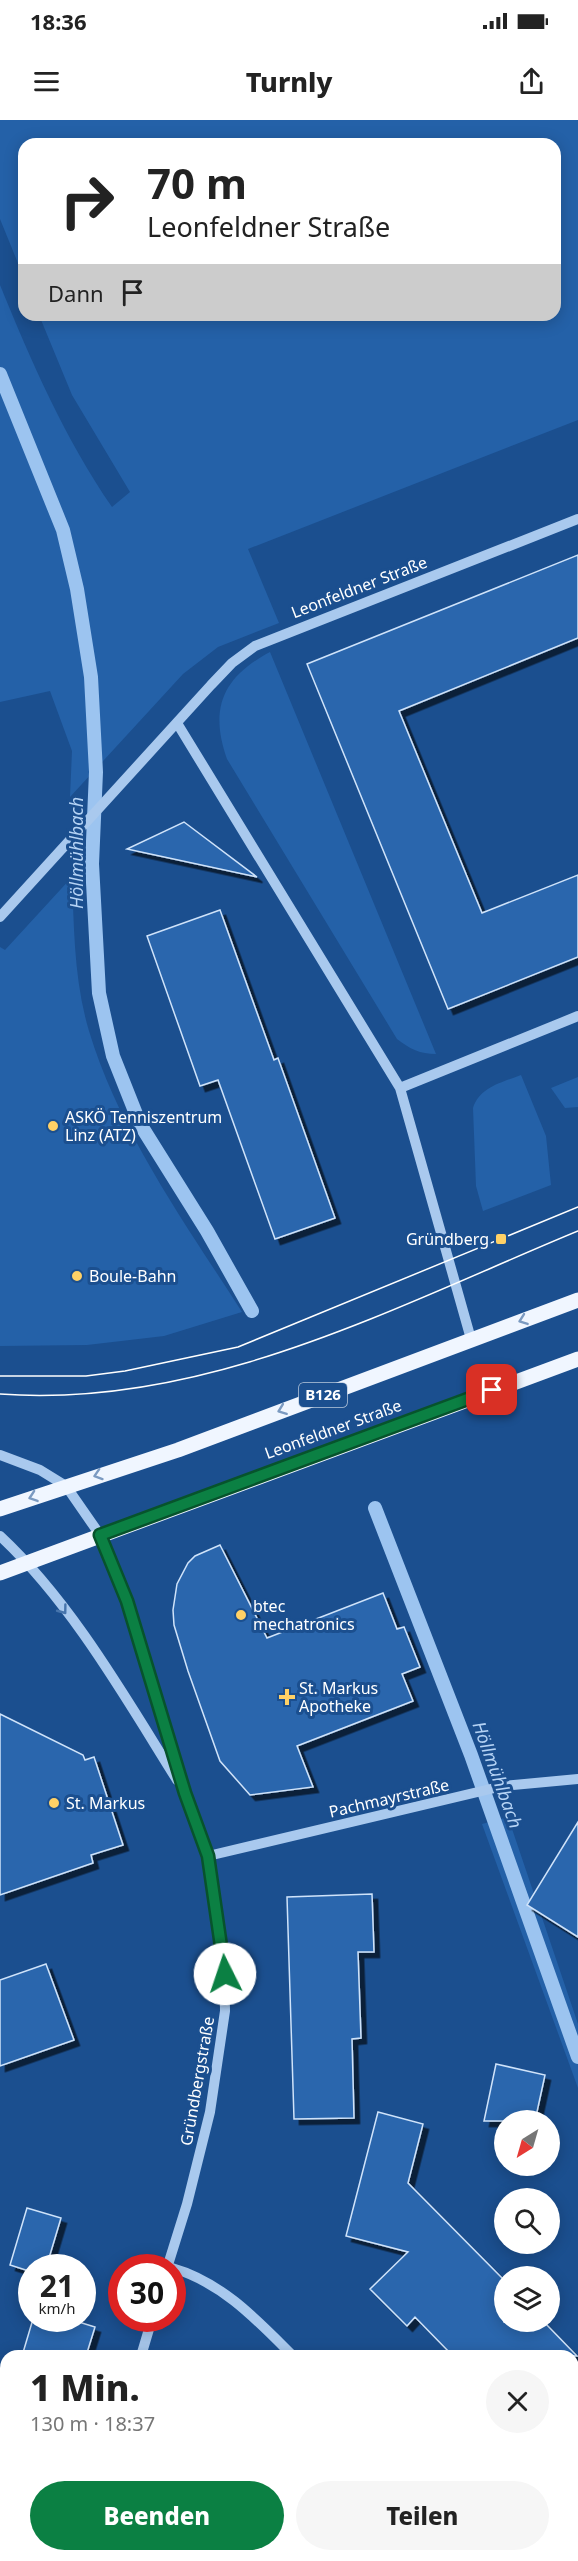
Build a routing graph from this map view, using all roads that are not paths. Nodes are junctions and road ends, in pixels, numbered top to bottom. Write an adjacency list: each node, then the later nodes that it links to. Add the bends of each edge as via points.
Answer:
1 (578, 519): 2 (street, Leonfeldner Straße, via 255,646 232,663)
2 (177, 723): 3 (street, Leonfeldner Straße); 5 (street)
3 (0, 917)
4 (578, 1017): 5 (street)
5 (400, 1088): 7 (street)
6 (578, 1300): 7 (main road, B126, one-way to 7)
7 (471, 1339): 10 (main road, B126, one-way to 10, via 178,1450)
8 (578, 1359): 12 (main road, Leonfeldner Straße)
9 (0, 1455): 10 (street, via 40,1470)
10 (66, 1486): 11 (main road, B126, one-way to 11); 12 (street)
11 (0, 1509)
12 (100, 1535): 14 (main road, Leonfeldner Straße); 17 (street, Gründbergstraße, via 127,1601)
13 (0, 1536): 14 (street)
14 (28, 1562): 15 (main road, Leonfeldner Straße); 17 (street, Gründbergstraße, one-way to 17, via 125,1698)
15 (0, 1573)
16 (578, 1779): 18 (street, Pachmayrstraße, via 503,1786)
17 (185, 1793): 18 (street, Gründbergstraße)
18 (208, 1856): 19 (street, Gründbergstraße, via 224,1956 225,2011 210,2112)
19 (174, 2254)
20 (186, 2272): 23 (street, via 249,2312)
21 (148, 2332): 22 (street)
22 (143, 2350)
23 (287, 2350)

